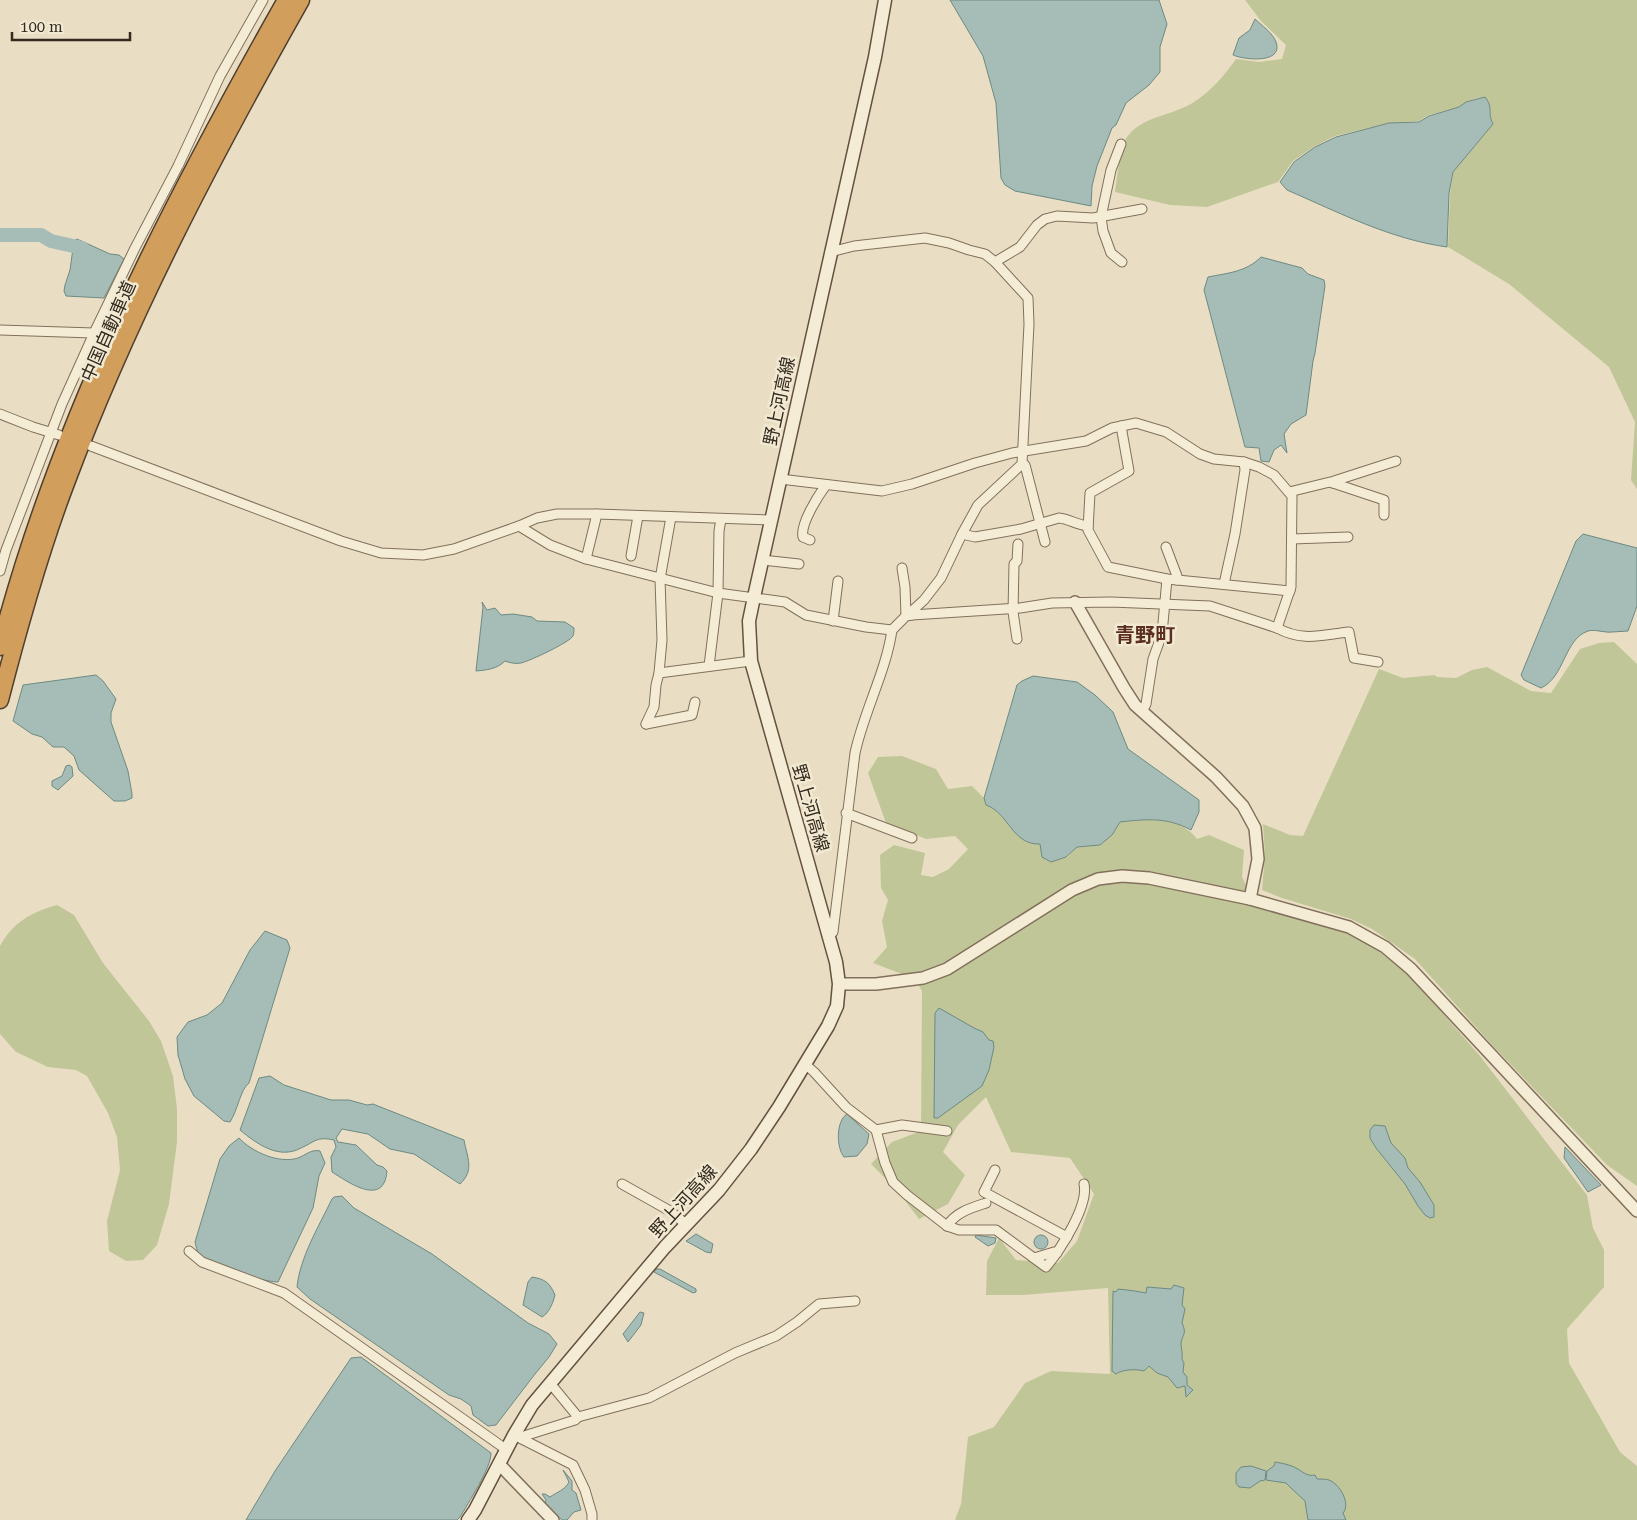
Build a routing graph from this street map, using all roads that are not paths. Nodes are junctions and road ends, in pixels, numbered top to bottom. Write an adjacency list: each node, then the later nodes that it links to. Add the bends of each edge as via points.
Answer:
1 (263, 0): 12 (street, via 220,76)
2 (286, 0): 63 (highway, 中国自動車道, via 186,183 79,413 28,552)
3 (300, 0): 68 (highway, 中国自動車道, via 205,175 143,300 92,416 40,556)
4 (885, 0): 8 (main road, 野上河高線)
5 (1120, 144): 7 (street)
6 (1142, 208): 7 (street)
7 (1101, 217): 9 (street, via 1057,216 1045,219 1020,247); 10 (street, via 1112,253)
8 (830, 252): 9 (street, via 925,238 985,254); 21 (main road, 野上河高線)
9 (995, 262): 17 (street, via 1028,298)
10 (1122, 262)
11 (0, 330): 12 (street)
12 (94, 333): 15 (street, via 62,404)
13 (0, 414): 15 (street)
14 (1121, 426): 17 (street, via 1086,441); 19 (street, via 1136,423 1166,432 1200,454); 33 (street, via 1130,470 1091,492)
15 (55, 434): 46 (street)
16 (90, 446): 32 (street, via 341,541 381,553 423,555 445,551)
17 (1023, 452): 20 (street); 23 (street, via 975,463 882,492)
18 (1396, 461): 22 (street)
19 (1244, 462): 24 (street, via 1274,475); 51 (street, via 1235,534)
20 (1022, 464): 31 (street, via 1025,465); 34 (street, via 978,505)
21 (780, 480): 23 (street); 30 (main road, 野上河高線)
22 (1333, 483): 24 (street); 26 (street, via 1384,500)
23 (826, 485): 37 (street, via 801,530 803,536)
24 (1289, 492): 36 (street, via 1292,496)
25 (597, 514): 27 (street); 32 (street, via 550,515); 42 (street)
26 (1384, 515)
27 (638, 516): 28 (street); 41 (street)
28 (671, 517): 29 (street); 47 (street)
29 (721, 519): 30 (street); 53 (street)
30 (770, 520): 43 (main road, 野上河高線)
31 (1041, 522): 33 (street, via 1059,518); 34 (street, via 975,537); 38 (street)
32 (519, 526): 42 (street, via 550,545)
33 (1088, 526): 48 (street, via 1108,567)
34 (962, 534): 58 (street, via 941,578)
35 (1348, 537): 36 (street)
36 (1292, 539): 52 (street)
37 (810, 540)
38 (1045, 542)
39 (1018, 544): 57 (street)
40 (1166, 547): 49 (street)
41 (631, 556)
42 (586, 559): 47 (street)
43 (762, 560): 44 (street); 54 (main road, 野上河高線)
44 (799, 564)
45 (902, 568): 58 (street)
46 (0, 571)
47 (660, 579): 53 (street); 67 (street, via 662,640)
48 (1167, 579): 49 (street); 56 (street)
49 (1177, 580): 51 (street)
50 (838, 581): 59 (street)
51 (1224, 584): 52 (street)
52 (1290, 592): 60 (street)
53 (718, 593): 54 (street); 66 (street)
54 (754, 597): 59 (street, via 785,602 806,615); 64 (main road, 野上河高線, via 749,621)
55 (1075, 602): 56 (street); 57 (street); 70 (street, via 1124,688)
56 (1165, 604): 60 (street, via 1210,606); 70 (street, via 1162,634 1153,659)
57 (1013, 608): 58 (street); 62 (street)
58 (909, 615): 61 (street)
59 (833, 621): 61 (street)
60 (1277, 628): 65 (street, via 1303,637 1349,632 1354,658)
61 (892, 630): 71 (street, via 859,734)
62 (1017, 639)
63 (0, 647)
64 (750, 661): 66 (street); 74 (main road, 野上河高線)
65 (1378, 662)
66 (710, 666): 67 (street)
67 (659, 673): 69 (street, via 654,707 646,724 692,715)
68 (0, 700)
69 (695, 702)
70 (1142, 712): 73 (street, via 1216,777 1243,806 1255,828 1258,859)
71 (846, 813): 72 (street); 74 (street, via 833,932)
72 (912, 838)
73 (1250, 899): 75 (street, via 1149,878 1122,876 1098,879 1072,890 947,969 923,978 876,984); 83 (street, via 1349,927 1386,947 1418,976)
74 (828, 936): 75 (main road, 野上河高線)
75 (839, 984): 76 (main road, 野上河高線, via 837,1006)
76 (805, 1064): 77 (street, via 846,1107); 84 (main road, 野上河高線, via 751,1149)
77 (876, 1130): 78 (street, via 902,1125); 85 (street, via 893,1182)
78 (947, 1131)
79 (995, 1170): 86 (street, via 984,1192)
80 (622, 1184): 84 (street, via 670,1210)
81 (1084, 1184): 86 (street, via 1084,1197)
82 (986, 1203): 85 (street, via 961,1212)
83 (1637, 1211)
84 (687, 1225): 89 (main road, 野上河高線)
85 (947, 1226): 86 (street, via 959,1230 996,1230 1046,1266)
86 (1067, 1237)
87 (189, 1251): 92 (street, via 202,1262 284,1293)
88 (855, 1301): 90 (street, via 819,1304 776,1336 735,1353 649,1398)
89 (550, 1383): 90 (street); 91 (main road, 野上河高線, via 532,1405)
90 (578, 1417): 91 (street)
91 (518, 1437): 92 (main road, 野上河高線); 96 (street, via 572,1465 585,1490)
92 (507, 1450): 93 (main road, 野上河高線)
93 (499, 1464): 94 (main road, 野上河高線); 95 (street)
94 (468, 1520)
95 (553, 1520)
96 (592, 1520)

